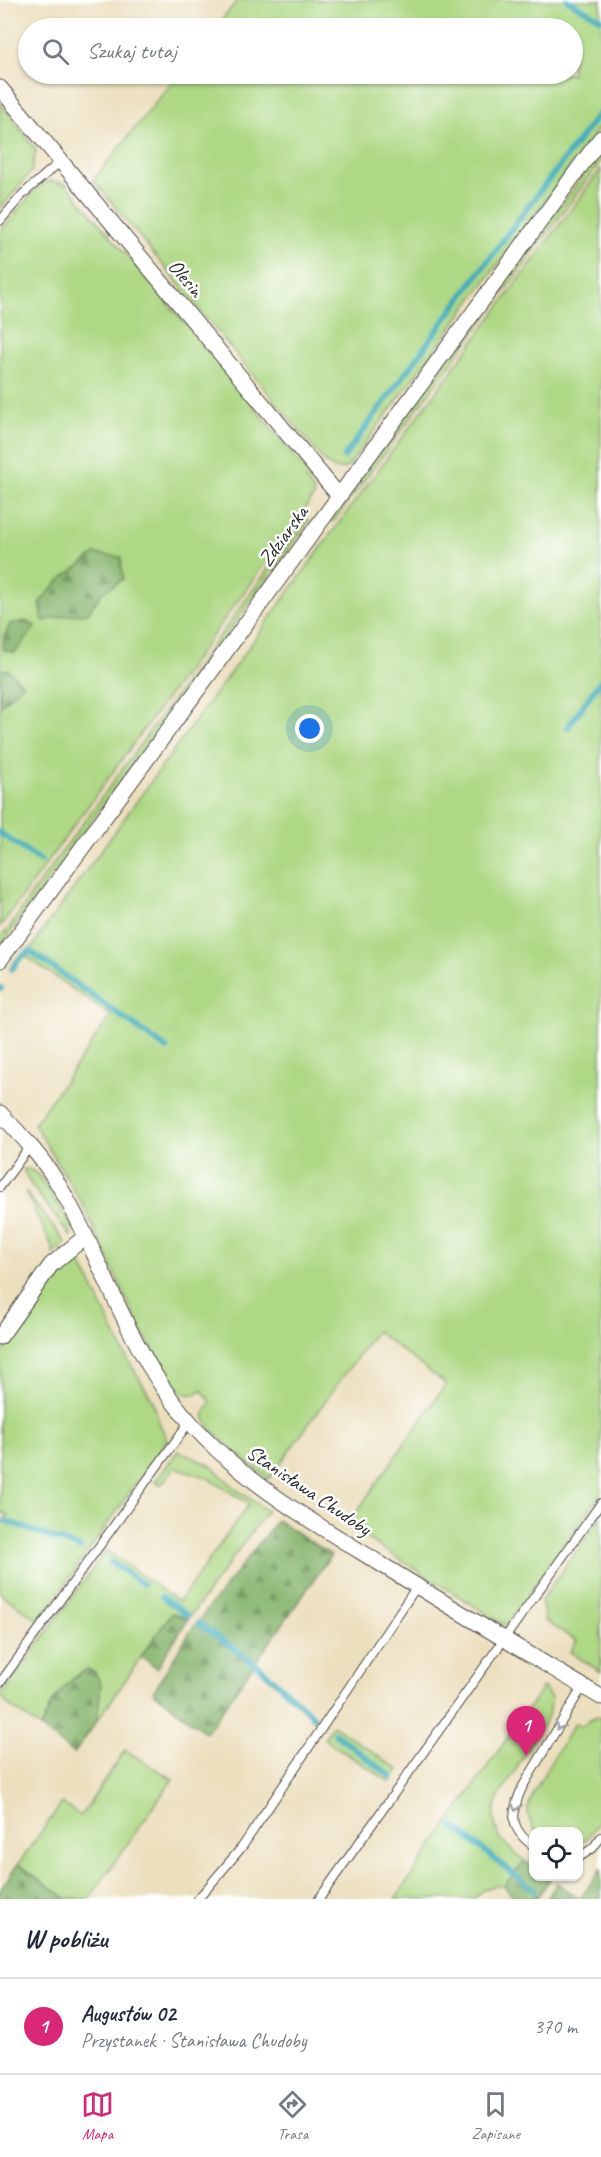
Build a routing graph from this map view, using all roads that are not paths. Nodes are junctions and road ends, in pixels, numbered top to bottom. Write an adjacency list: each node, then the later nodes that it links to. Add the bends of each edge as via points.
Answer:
1 (0, 88): 3 (street, Olesin)
2 (601, 138): 5 (street, Zdziarska)
3 (61, 161): 4 (lane, via 23,194); 5 (street, Olesin)
4 (0, 221)
5 (339, 496): 6 (street, Zdziarska)
6 (0, 960)
7 (0, 1113): 8 (street, Stanisława Chudoby)
8 (30, 1146): 9 (lane); 10 (street, Stanisława Chudoby, via 55,1179)
9 (0, 1187)
10 (86, 1236): 11 (street, via 51,1265); 12 (street, Stanisława Chudoby, via 146,1360)
11 (0, 1337)
12 (190, 1421): 14 (street, Stanisława Chudoby, via 261,1488); 16 (lane)
13 (601, 1503): 15 (lane)
14 (417, 1586): 15 (street, Stanisława Chudoby); 22 (lane, via 242,1847)
15 (504, 1640): 17 (street, Stanisława Chudoby); 23 (lane)
16 (0, 1683)
17 (583, 1686): 18 (street, Stanisława Chudoby); 20 (lane, one-way to 20, via 515,1804 515,1825)
18 (601, 1697)
19 (601, 1837): 21 (lane)
20 (529, 1842)
21 (583, 1855)
22 (198, 1899)
23 (319, 1899)

